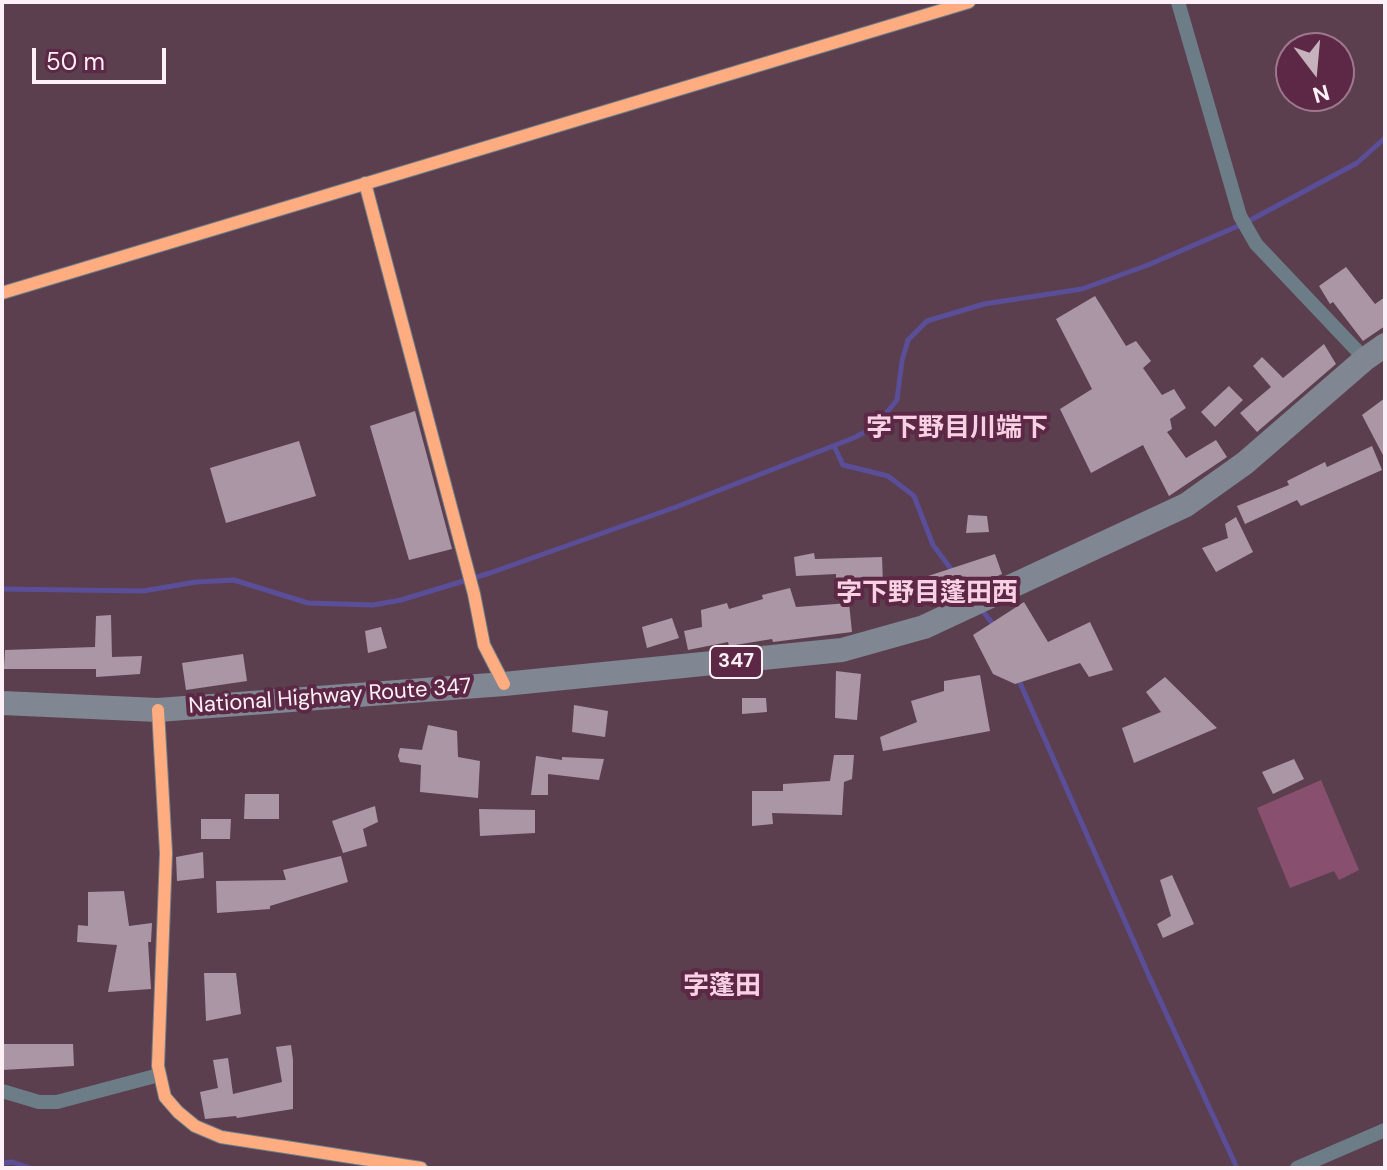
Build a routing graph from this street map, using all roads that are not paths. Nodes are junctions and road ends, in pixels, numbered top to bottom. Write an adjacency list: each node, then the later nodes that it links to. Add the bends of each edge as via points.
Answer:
1 (969, 2): 3 (street)
2 (1178, 2): 5 (street, via 1248,231 1294,287)
3 (365, 183): 4 (street); 6 (street, via 484,645)
4 (2, 293)
5 (1375, 352): 6 (highway, National Highway Route 347 / 347, via 1245,463 1186,505 924,627 842,650)
6 (504, 684): 8 (highway, National Highway Route 347 / 347)
7 (2, 703): 8 (highway, National Highway Route 347 / 347)
8 (158, 710): 9 (street, via 166,853)
9 (159, 1075): 10 (street, via 57,1102); 12 (street, via 165,1097 208,1132)
10 (2, 1091)
11 (1385, 1130): 13 (street)
12 (421, 1168)
13 (1297, 1168)

